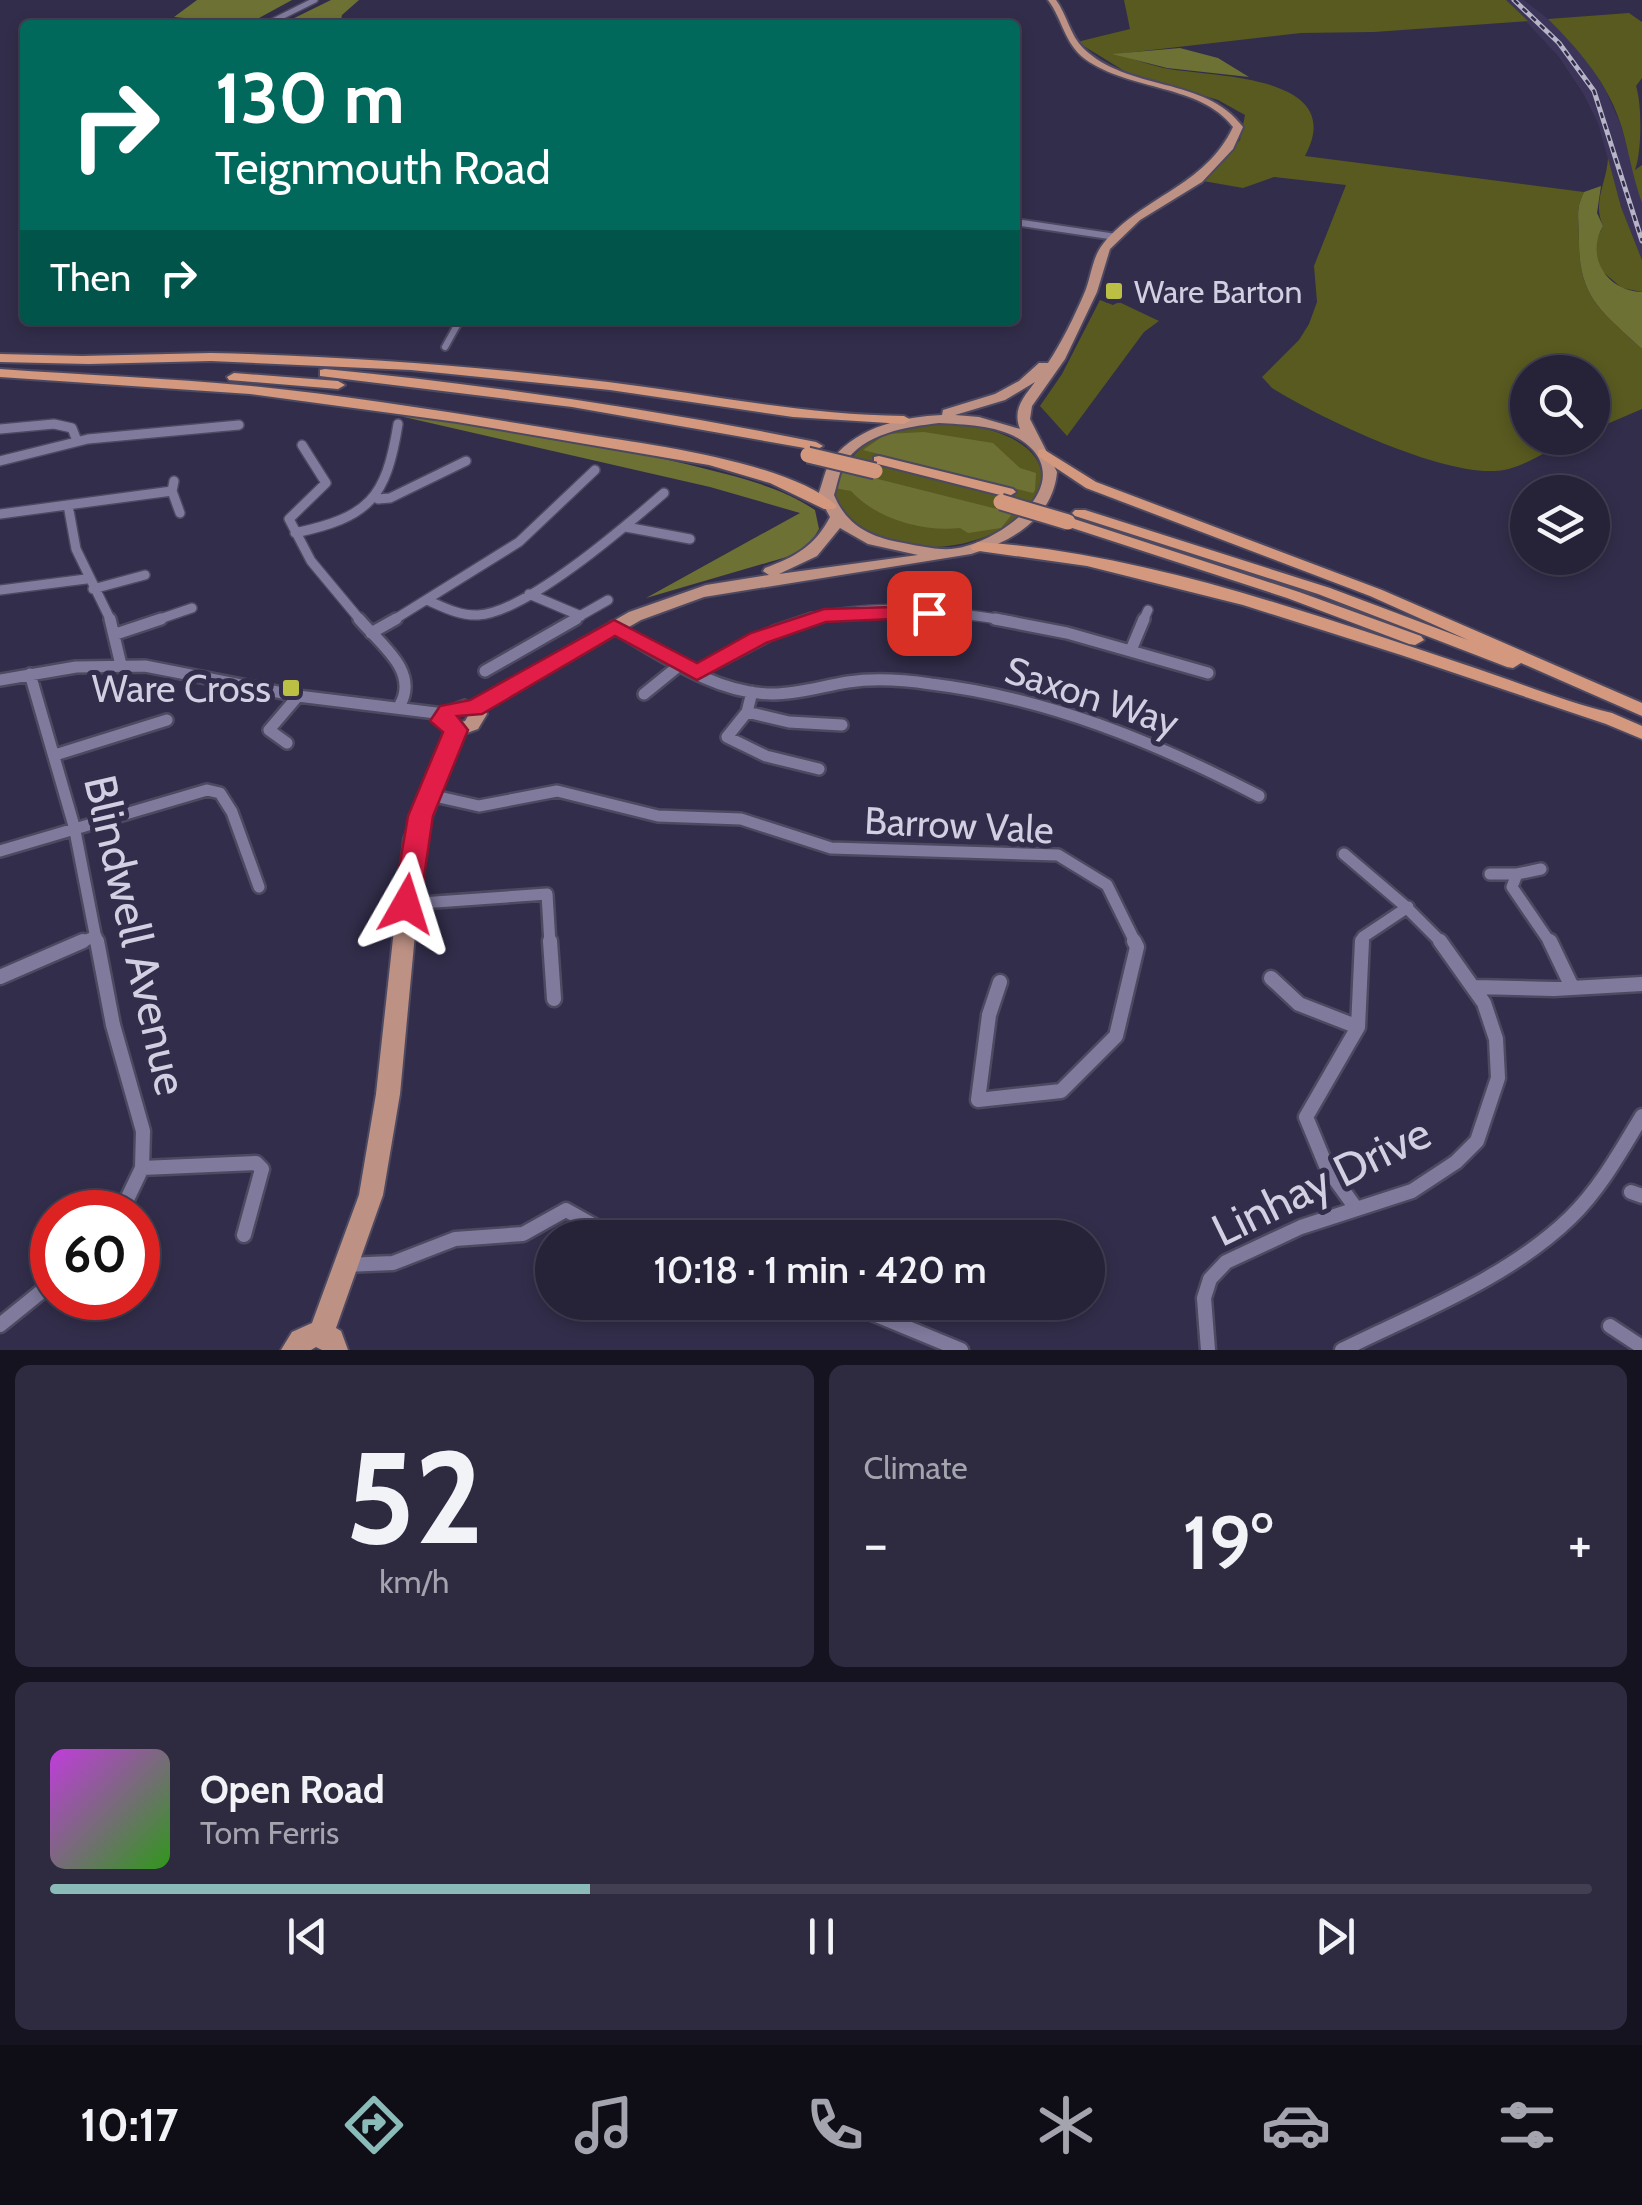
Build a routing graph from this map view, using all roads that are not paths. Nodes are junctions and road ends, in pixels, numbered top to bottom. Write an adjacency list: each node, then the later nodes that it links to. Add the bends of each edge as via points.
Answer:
1 (316, 0): 3 (street)
2 (1052, 0): 5 (main road, via 1088,57 1232,116 1236,133 1198,180)
3 (275, 20)
4 (1020, 223): 5 (street)
5 (1116, 237): 8 (main road)
6 (457, 325): 7 (street)
7 (445, 347)
8 (1058, 354): 12 (main road, via 1001,398); 19 (main road, via 1024,413)
9 (0, 358): 10 (highway)
10 (78, 360): 13 (highway, via 198,358 434,369 643,390 836,420); 20 (highway, via 434,383 661,415)
11 (0, 371): 20 (highway, via 226,376 429,394); 27 (highway, via 396,407 633,446 794,485)
12 (933, 417): 13 (main road); 19 (main road, via 993,425)
13 (904, 420): 27 (main road, via 853,448 830,475 826,488)
14 (398, 424): 25 (street)
15 (238, 425): 17 (street)
16 (0, 429): 17 (street, via 54,424 72,428)
17 (77, 441): 21 (street)
18 (302, 445): 32 (street, via 326,482 288,518)
19 (1038, 448): 34 (main road, via 1050,478 1028,518); 63 (highway, via 1091,485 1393,600)
20 (812, 450): 30 (highway, bridge)
21 (0, 461)
22 (466, 461): 25 (street)
23 (594, 470): 42 (street, via 526,538)
24 (664, 492): 31 (street)
25 (378, 499): 32 (street, via 332,526)
26 (68, 505): 28 (street, via 173,486); 29 (street); 37 (street)
27 (833, 512): 35 (main road, via 876,542); 40 (main road, via 824,545 801,560)
28 (180, 513)
29 (0, 514)
30 (1071, 517): 63 (highway, via 1401,619); 65 (highway, via 1371,622)
31 (626, 527): 33 (street); 41 (street)
32 (295, 533): 48 (street)
33 (690, 539)
34 (978, 548): 35 (main road); 65 (highway, via 1059,553 1224,595 1409,649)
35 (943, 553): 40 (main road)
36 (144, 575): 38 (street)
37 (86, 579): 38 (street); 39 (street)
38 (93, 588): 49 (street)
39 (0, 590)
40 (702, 592): 47 (main road)
41 (530, 594): 42 (street, via 486,614 450,611); 46 (street)
42 (427, 600): 48 (street)
43 (608, 600): 46 (street)
44 (192, 608): 49 (street)
45 (1148, 610): 50 (street)
46 (581, 616): 53 (street)
47 (614, 626): 51 (street, Saxon Way); 66 (main road, via 473,708 476,722)
48 (371, 633): 61 (street, via 408,677)
49 (116, 634): 52 (street)
50 (1131, 650): 54 (street, via 974,616 882,612 792,625); 55 (street)
51 (681, 664): 54 (street, Saxon Way); 59 (street)
52 (121, 665): 56 (street); 60 (street)
53 (485, 671)
54 (697, 672): 58 (street, Saxon Way)
55 (1208, 673)
56 (30, 674): 57 (street); 70 (street, Blindwell Avenue)
57 (0, 680)
58 (752, 692): 62 (street); 73 (street, Saxon Way, via 903,681 1004,695 1138,736)
59 (644, 694)
60 (298, 696): 61 (street); 69 (street, via 270,730)
61 (400, 705): 66 (street)
62 (747, 712): 67 (street); 71 (street, via 728,738)
63 (1642, 714)
64 (167, 720): 70 (street)
65 (1616, 721): 68 (highway)
66 (450, 722): 72 (main road)
67 (842, 725)
68 (1642, 733)
69 (287, 743)
70 (55, 755): 74 (street, Blindwell Avenue)
71 (819, 769)
72 (429, 795): 81 (main road, via 414,838); 86 (street, Barrow Vale, via 479,806 557,791 658,816 741,819 831,848 1058,854 1107,885 1137,947 1116,1036 1062,1091 978,1100)
73 (1258, 796)
74 (74, 826): 75 (street); 80 (street, via 208,790 220,793); 83 (street, Blindwell Avenue)
75 (0, 851)
76 (1344, 854): 82 (street, Linhay Drive)
77 (1541, 870): 79 (street)
78 (1490, 874): 79 (street)
79 (1517, 874): 89 (street, via 1512,887)
80 (259, 888)
81 (406, 904): 90 (street, via 546,894); 100 (main road, via 380,1152)
82 (1408, 907): 88 (street, Linhay Drive); 91 (street, via 1363,937)
83 (96, 936): 84 (street); 93 (street, Blindwell Avenue, via 144,1131)
84 (0, 977)
85 (1271, 978): 91 (street, via 1298,1004)
86 (1000, 982)
87 (1642, 984): 89 (street)
88 (1476, 986): 89 (street); 95 (street, Linhay Drive, via 1497,1042 1498,1074 1474,1146 1392,1200)
89 (1572, 987)
90 (554, 999)
91 (1358, 1027): 95 (street, via 1306,1117 1327,1168)
92 (1642, 1116): 110 (street, via 1592,1193 1559,1228 1491,1273)
93 (142, 1168): 94 (street, Blindwell Avenue); 99 (street, via 256,1162 262,1169)
94 (132, 1190)
95 (1356, 1207): 109 (street, Linhay Drive, via 1236,1254 1215,1272 1202,1296)
96 (548, 1220): 97 (street, via 566,1210)
97 (584, 1220)
98 (535, 1227): 100 (street, via 455,1240 393,1263)
99 (244, 1235)
100 (344, 1264): 105 (main road)
101 (30, 1301): 103 (street)
102 (889, 1320): 108 (street)
103 (0, 1325)
104 (1610, 1326): 106 (street)
105 (328, 1342): 107 (main road, via 307,1337)
106 (1642, 1347)
107 (294, 1350)
108 (960, 1350)
109 (1208, 1350)
110 (1342, 1350)

